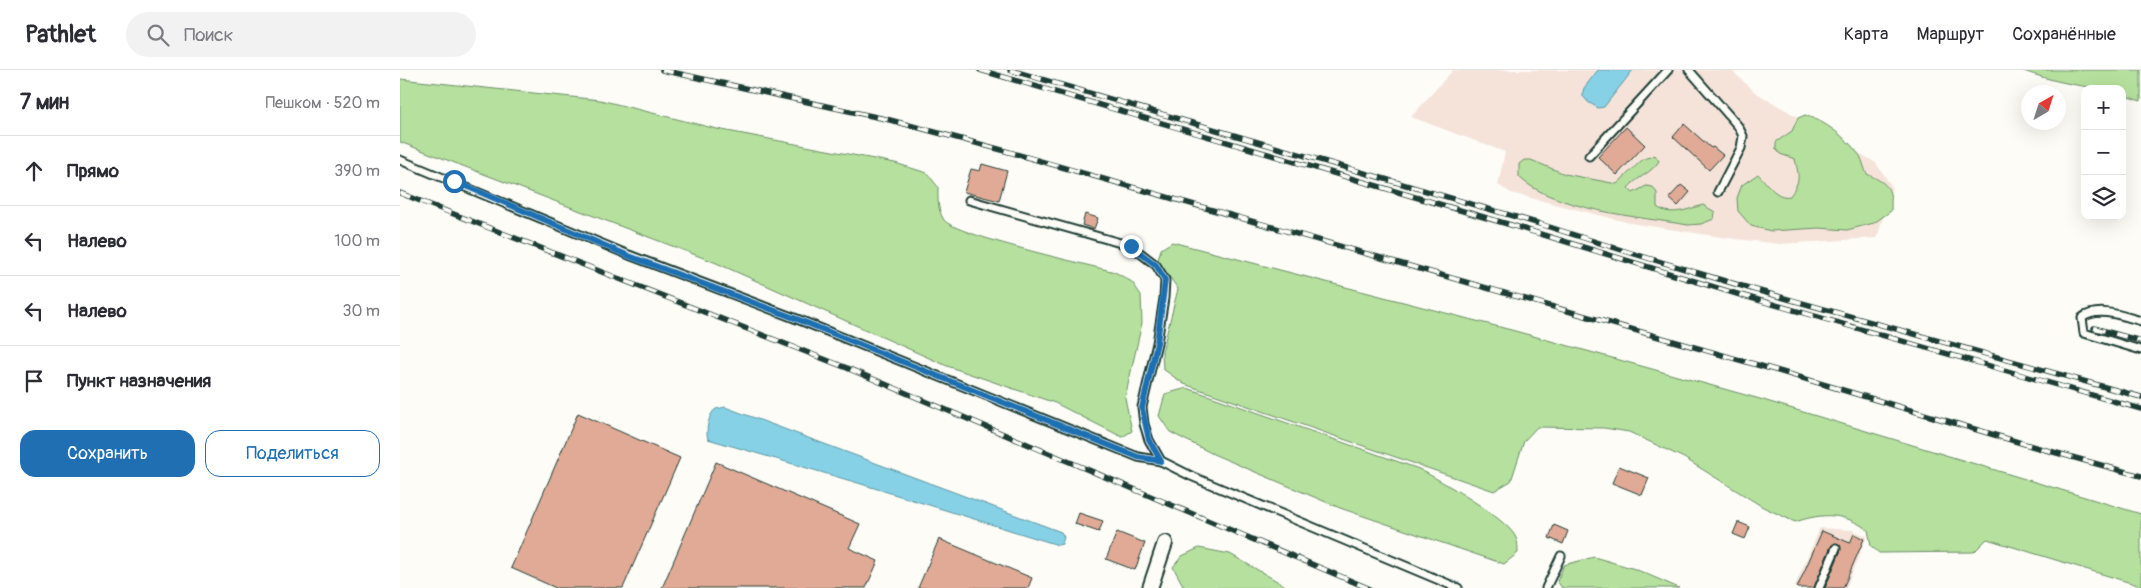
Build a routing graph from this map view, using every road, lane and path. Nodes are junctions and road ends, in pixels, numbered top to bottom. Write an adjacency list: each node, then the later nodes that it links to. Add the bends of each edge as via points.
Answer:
1 (1668, 70): 3 (lane)
2 (1688, 70): 5 (lane, via 1738,126 1743,136 1741,148)
3 (1589, 156)
4 (400, 160): 9 (lane, via 629,256 797,319 1138,457)
5 (1718, 192)
6 (969, 200): 9 (lane, via 1131,246 1156,265 1165,280 1164,298 1142,408 1149,440)
7 (2141, 321): 8 (lane, via 2114,313 2088,313 2082,318 2084,333)
8 (2141, 350)
9 (1161, 461): 14 (lane)
10 (1165, 543): 13 (street)
11 (1836, 548): 16 (lane)
12 (1561, 556): 15 (lane)
13 (1150, 588)
14 (1458, 588)
15 (1546, 588)
16 (1819, 588)

